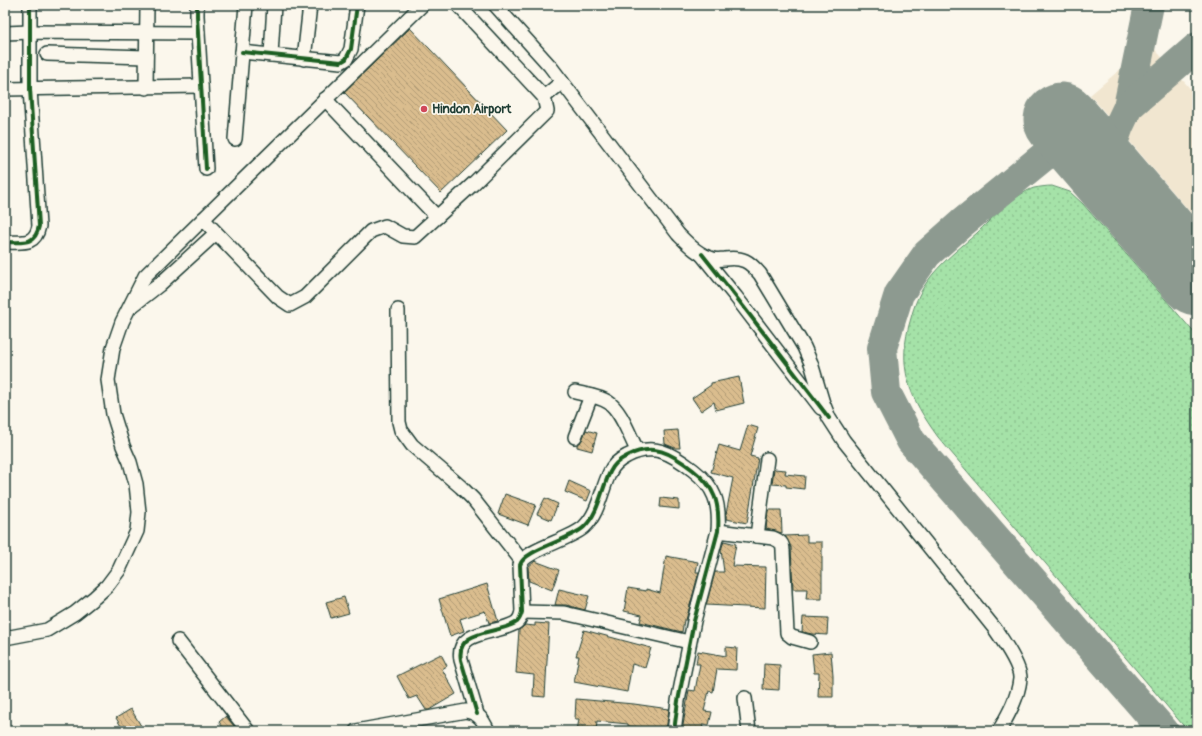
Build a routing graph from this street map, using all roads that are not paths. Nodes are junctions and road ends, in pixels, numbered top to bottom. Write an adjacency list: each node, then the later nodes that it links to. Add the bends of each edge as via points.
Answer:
1 (30, 5): 11 (street)
2 (147, 5): 12 (street)
3 (197, 5): 14 (street)
4 (246, 5): 15 (street)
5 (274, 5): 17 (street)
6 (310, 5): 19 (street)
7 (357, 5): 19 (street, via 351,49 346,59 341,62)
8 (422, 5): 26 (street)
9 (458, 5): 25 (street)
10 (495, 5): 20 (street)
11 (30, 32): 12 (street); 13 (street); 24 (street)
12 (147, 32): 14 (street); 18 (street)
13 (5, 33)
14 (198, 33): 21 (street)
15 (242, 52): 17 (street); 27 (street)
16 (47, 54): 18 (street)
17 (271, 55): 19 (street)
18 (146, 57): 22 (street)
19 (304, 59)
20 (562, 82): 25 (street); 33 (street, via 678,234 690,247)
21 (201, 86): 22 (street); 28 (street)
22 (146, 88): 24 (street)
23 (5, 89): 24 (street)
24 (30, 89): 32 (street, via 39,226 33,240 24,243)
25 (544, 97): 29 (street, via 547,111)
26 (325, 99): 29 (street); 30 (street)
27 (236, 139)
28 (206, 169)
29 (437, 217): 31 (street, via 415,237 403,236 385,226 371,231 305,297 290,306 278,297)
30 (203, 219): 31 (street); 34 (street, via 145,276)
31 (216, 233): 34 (street)
32 (5, 242)
33 (702, 254): 38 (street); 38 (street, via 714,260 744,260 760,274 804,347)
34 (129, 308): 46 (street, via 113,348 108,380 113,414 136,484 139,512 137,531 119,570 107,586 75,614 47,630)
35 (398, 310): 44 (street, via 401,430 412,445 473,499)
36 (575, 392): 37 (street)
37 (591, 396): 39 (street); 40 (street, via 609,402 617,411)
38 (829, 418): 57 (street, via 844,441 990,622 1011,652 1020,677 1014,704)
39 (575, 437)
40 (637, 450): 42 (street, via 659,450 682,462 710,485 717,502); 44 (street, via 615,464 591,519 583,528)
41 (767, 459): 43 (street)
42 (718, 531): 43 (street); 48 (street)
43 (757, 536): 49 (street, via 773,538 783,545 787,633)
44 (521, 560): 45 (street)
45 (522, 612): 48 (street, via 564,614); 51 (street, via 516,623 474,636 466,641 459,652)
46 (5, 638)
47 (178, 641): 52 (street)
48 (689, 642): 55 (street)
49 (810, 642)
50 (745, 698): 56 (street)
51 (477, 714): 53 (street, via 466,711); 54 (street, via 484,721)
52 (248, 731)
53 (356, 731)
54 (488, 731)
55 (674, 731)
56 (749, 731)
57 (999, 731)

